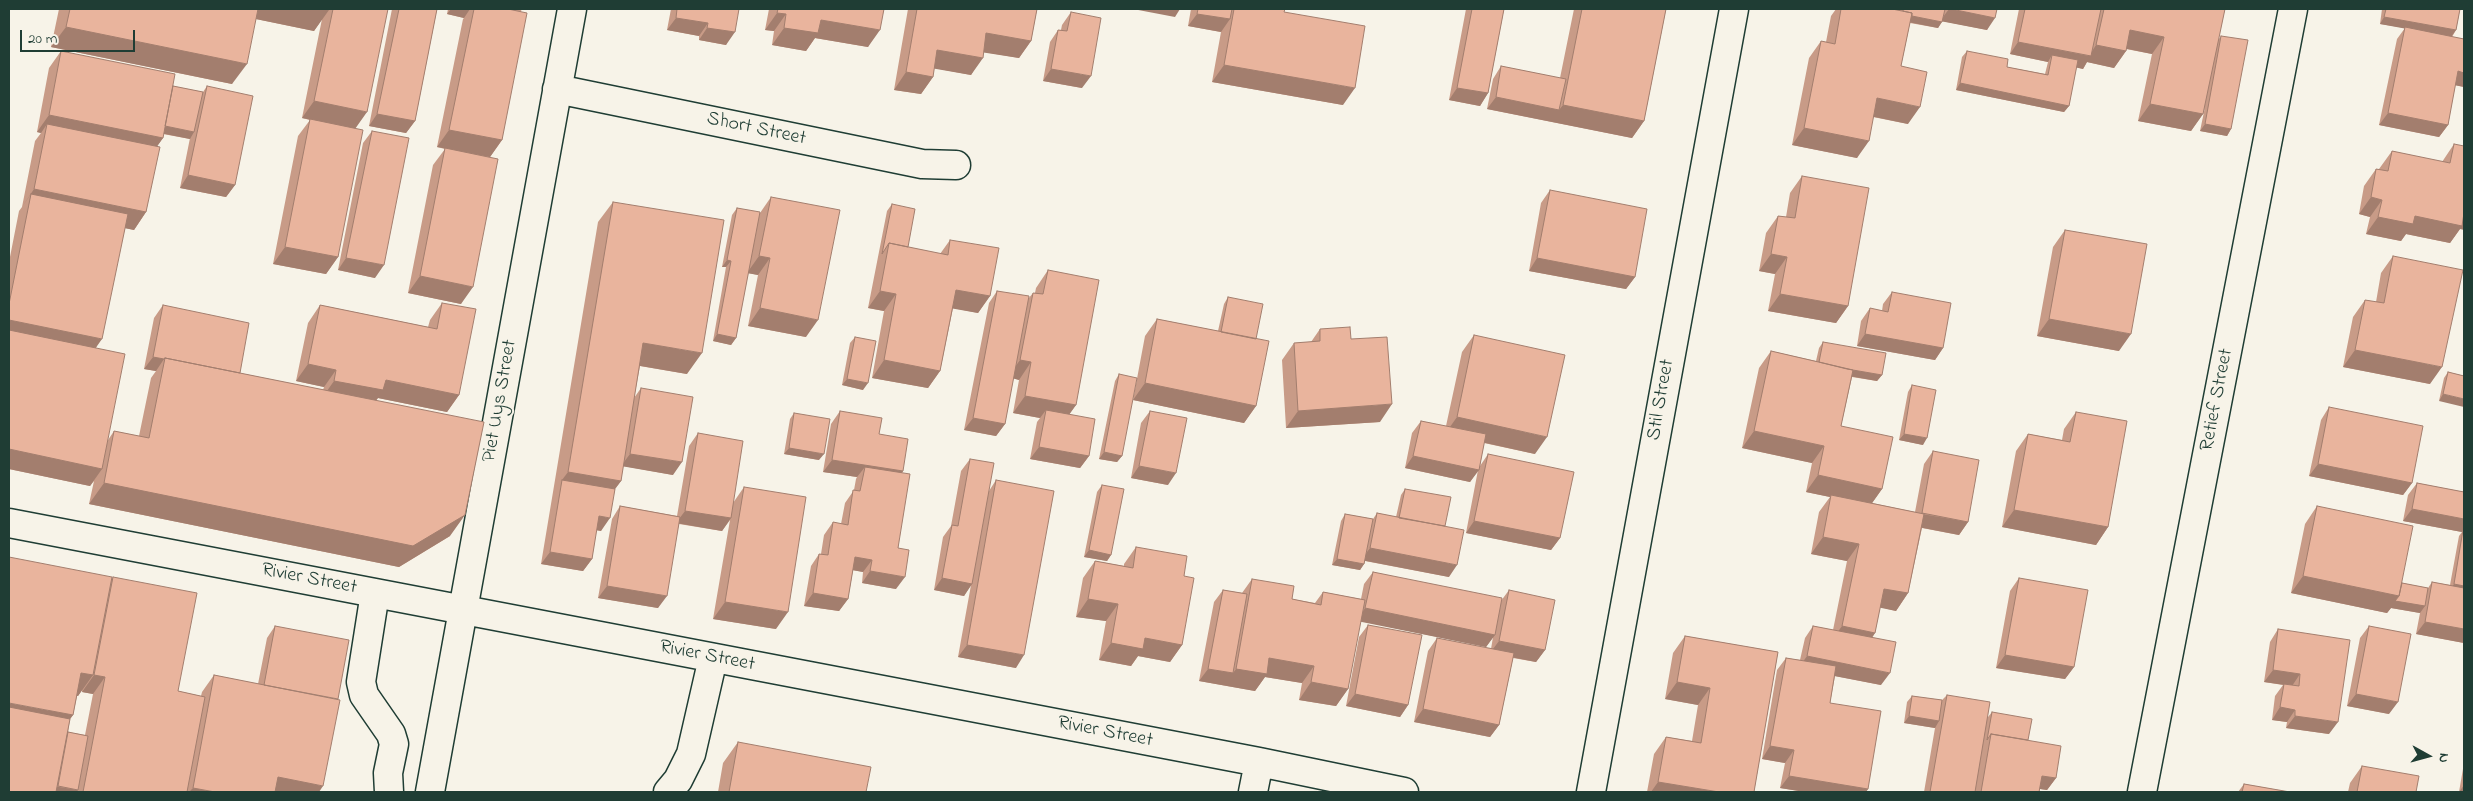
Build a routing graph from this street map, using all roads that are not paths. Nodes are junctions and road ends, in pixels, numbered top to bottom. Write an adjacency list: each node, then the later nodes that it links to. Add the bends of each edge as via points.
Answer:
1 (572, 9): 4 (street, Piet Uys Street)
2 (1734, 9): 16 (street, Stil Street)
3 (2293, 9): 17 (street, Retief Street)
4 (557, 89): 5 (street, Short Street, via 922,164); 8 (street, Piet Uys Street)
5 (956, 165)
6 (9, 523): 7 (street, Rivier Street)
7 (375, 593): 8 (street, Rivier Street); 11 (street, via 361,682 364,695 391,734 394,744 388,774)
8 (463, 610): 9 (street, Rivier Street); 12 (street, Piet Uys Street)
9 (713, 658): 10 (street, Rivier Street); 13 (street, via 691,754)
10 (1259, 762): 14 (street); 15 (street, Rivier Street)
11 (389, 792)
12 (430, 792)
13 (668, 792)
14 (1253, 792)
15 (1404, 792)
16 (1591, 792)
17 (2142, 792)

